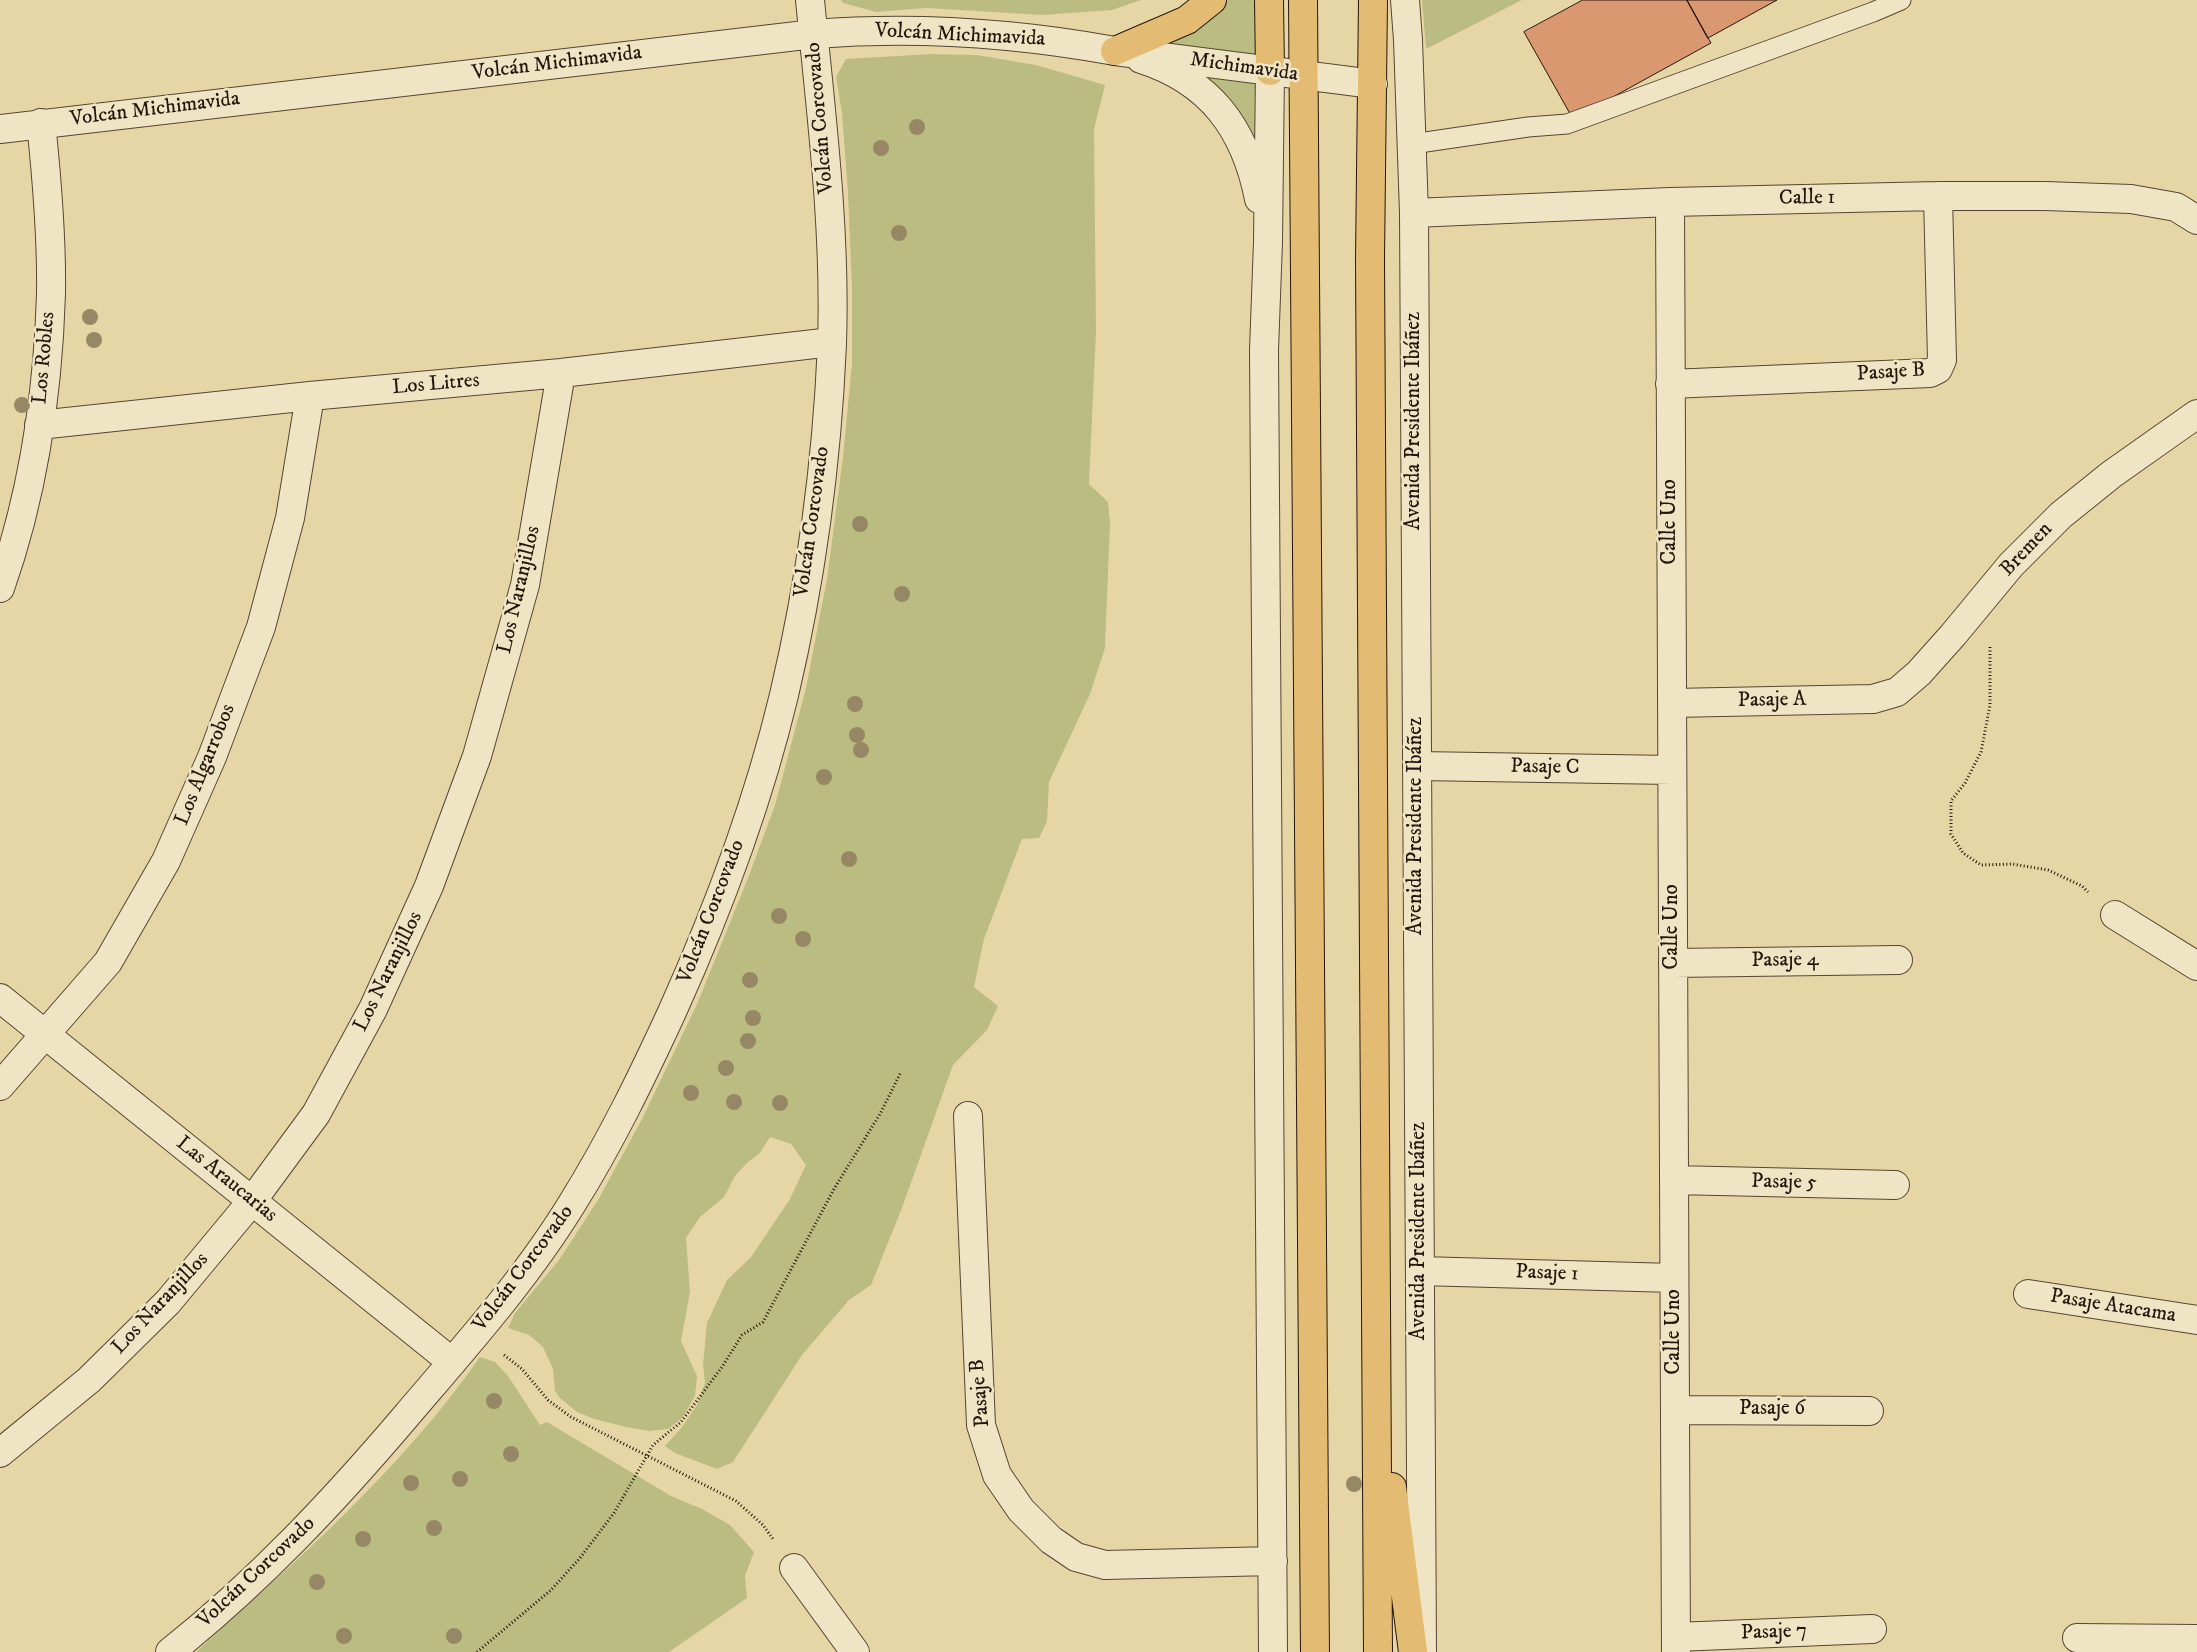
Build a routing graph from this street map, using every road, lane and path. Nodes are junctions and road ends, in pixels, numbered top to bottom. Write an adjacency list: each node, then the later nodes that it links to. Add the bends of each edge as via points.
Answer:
1 (810, 0): 8 (street, Volcán Corcovado)
2 (1212, 0): 9 (main road, via 1187,20)
3 (1269, 0): 10 (main road)
4 (1303, 0): 11 (main road)
5 (1373, 0): 12 (main road, Avenida Presidente Ibáñez)
6 (1405, 0): 15 (street, Avenida Presidente Ibáñez)
7 (1901, 0): 15 (lane, via 1567,124)
8 (814, 34): 9 (street, Volcán Michimavida, via 862,30 953,31); 13 (street, Volcán Michimavida); 21 (street, Volcán Corcovado, via 831,240)
9 (1115, 50): 10 (street, Michimavida); 20 (street, via 1164,66 1190,82 1224,112 1247,156)
10 (1270, 71): 11 (street, Michimavida); 20 (street)
11 (1305, 76): 12 (street, Michimavida); 67 (main road)
12 (1373, 84): 52 (main road, Avenida Presidente Ibáñez, via 1370,259)
13 (41, 124): 14 (street, Volcán Michimavida); 26 (street, Los Robles, via 51,293)
14 (0, 129)
15 (1412, 144): 18 (street, Avenida Presidente Ibáñez)
16 (1938, 196): 17 (street, Calle 1); 19 (street, Calle 1, via 2130,200 2176,207); 23 (street, Pasaje B, via 1942,360 1938,369 1930,373)
17 (1670, 202): 18 (street, Calle 1); 23 (street, Calle Uno)
18 (1414, 213): 32 (street, Avenida Presidente Ibáñez)
19 (2197, 220)
20 (1268, 242): 57 (street, via 1264,350 1266,916)
21 (832, 342): 22 (street, Los Litres); 50 (street, Volcán Corcovado, via 820,480 784,696 758,788 726,880 692,969 612,1136 554,1231)
22 (561, 373): 24 (street, Los Litres); 45 (street, Los Naranjillos, via 525,585 477,756 429,886 373,1009 316,1114)
23 (1670, 384): 31 (street, Calle Uno)
24 (310, 396): 26 (street, Los Litres); 39 (street, Los Algarrobos, via 286,536 261,627 212,757 166,861 108,962)
25 (2197, 414): 29 (street, Bremen, via 2061,514 2011,564)
26 (40, 425): 27 (street, Los Robles)
27 (10, 517): 28 (street, Los Robles)
28 (0, 588)
29 (1983, 600): 30 (street, Bremen, via 1919,673 1896,692); 34 (path, via 1990,645 1990,705 1981,752 1965,784 1951,800 1951,834 1963,853 1981,865 2012,864 2048,870 2082,886)
30 (1873, 699): 31 (street, Pasaje A)
31 (1672, 703): 33 (street, Calle Uno)
32 (1417, 766): 33 (street, Pasaje C); 46 (street, Avenida Presidente Ibáñez)
33 (1672, 770): 36 (street, Calle Uno)
34 (2115, 915): 37 (street)
35 (1898, 960): 36 (street, Pasaje 4)
36 (1673, 963): 43 (street, Calle Uno)
37 (2197, 966)
38 (0, 998): 39 (street, Las Araucarias)
39 (47, 1034): 41 (street, Los Algarrobos); 45 (street, Las Araucarias)
40 (901, 1072): 56 (path, via 763,1322 742,1335 681,1422 653,1445)
41 (0, 1086)
42 (968, 1116): 57 (street, Pasaje B, via 981,1425 997,1475 1021,1510 1051,1540 1076,1557 1105,1565)
43 (1674, 1180): 44 (street, Pasaje 5); 47 (street, Calle Uno)
44 (1895, 1185)
45 (252, 1201): 51 (street, Las Araucarias); 55 (street, Los Naranjillos, via 168,1302 89,1380)
46 (1420, 1270): 47 (street, Pasaje 1); 70 (street, Avenida Presidente Ibáñez)
47 (1674, 1278): 53 (street, Calle Uno)
48 (2028, 1294): 49 (street, Pasaje Atacama)
49 (2197, 1320)
50 (477, 1333): 51 (street, Volcán Corcovado); 56 (path, via 522,1369 548,1400 571,1417)
51 (452, 1362): 63 (street, Volcán Corcovado, via 310,1524 252,1582)
52 (1376, 1370): 68 (main road, Avenida Presidente Ibáñez); 69 (main road)
53 (1675, 1410): 54 (street, Pasaje 6); 62 (street, Calle Uno)
54 (1869, 1411)
55 (0, 1453)
56 (646, 1457): 58 (path, via 736,1501 763,1525); 64 (path, via 614,1513 580,1558 551,1590)
57 (1273, 1561): 66 (street)
58 (794, 1568): 65 (street)
59 (1872, 1629): 62 (street, Pasaje 7)
60 (2077, 1638): 61 (street)
61 (2197, 1639)
62 (1676, 1644)
63 (170, 1652)
64 (477, 1652)
65 (855, 1652)
66 (1273, 1652)
67 (1315, 1652)
68 (1378, 1652)
69 (1413, 1652)
70 (1422, 1652)

